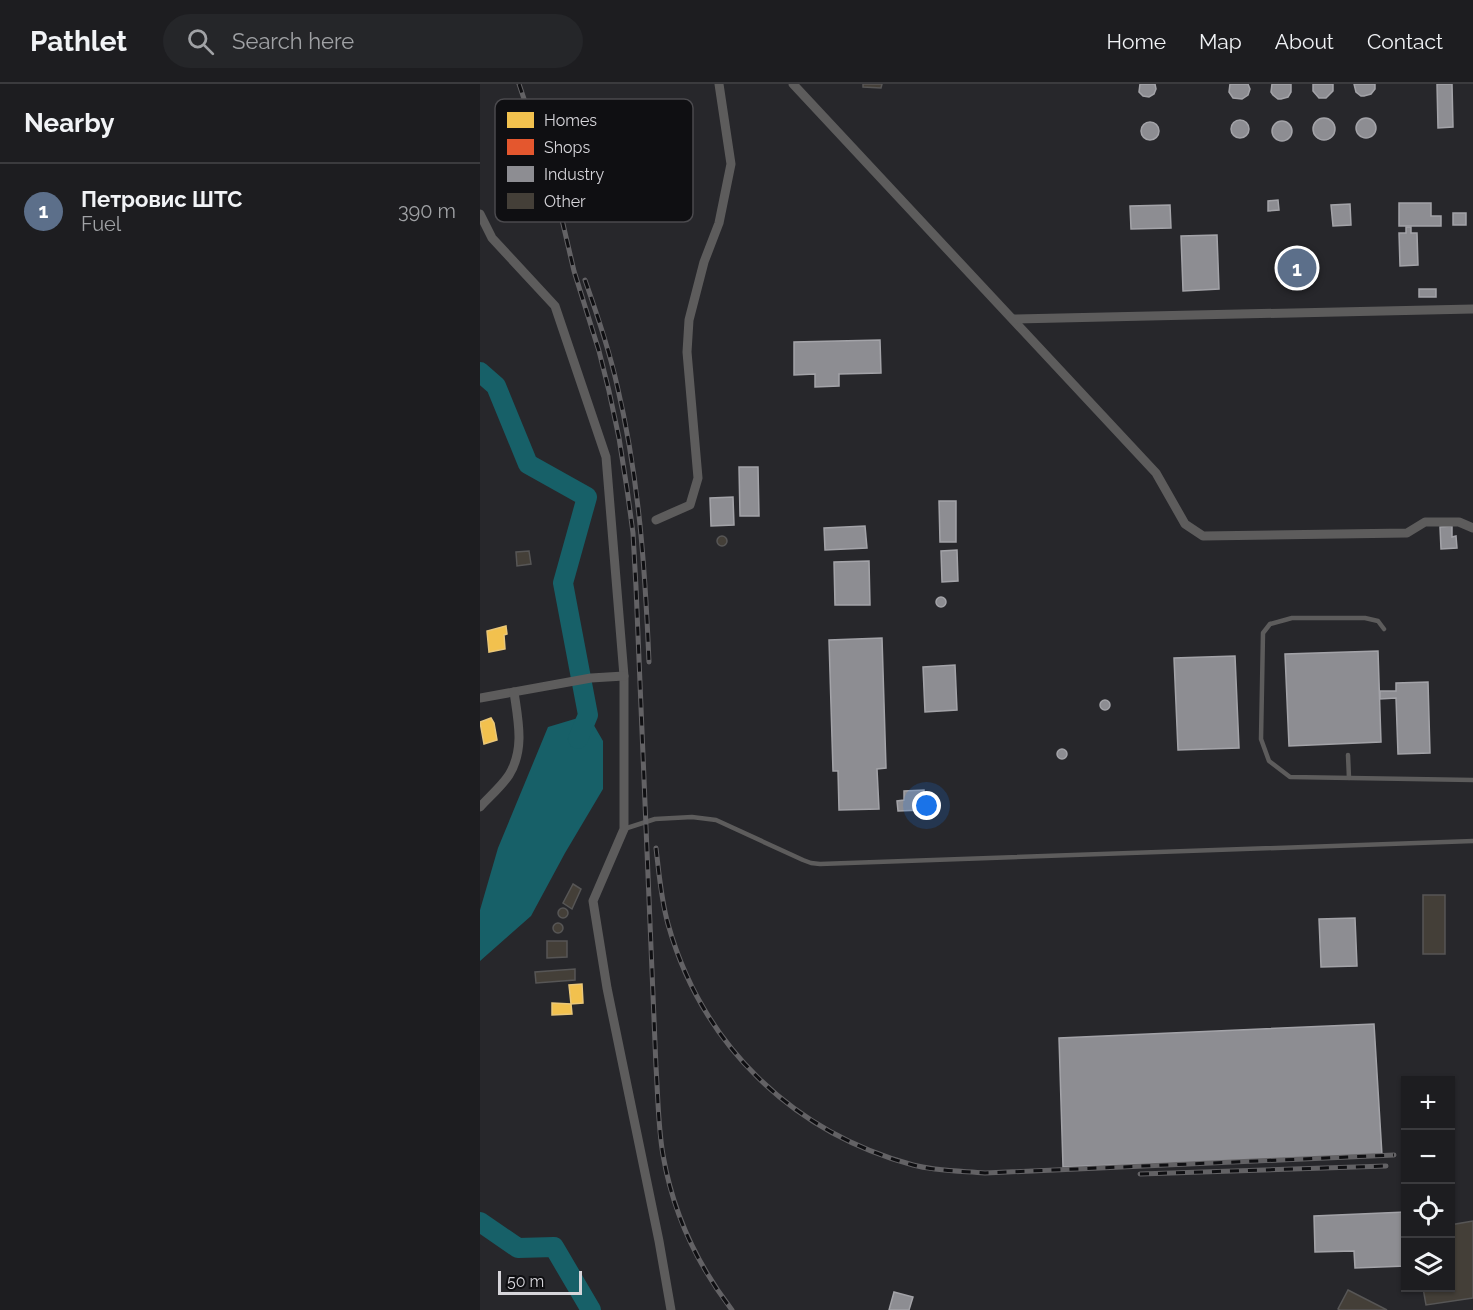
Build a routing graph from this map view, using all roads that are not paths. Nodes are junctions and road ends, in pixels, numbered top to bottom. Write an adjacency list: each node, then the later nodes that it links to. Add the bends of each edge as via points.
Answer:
1 (719, 84): 6 (street, via 731,164 719,223 689,320 687,352 698,478 690,505)
2 (793, 84): 5 (street)
3 (480, 214): 9 (street, via 492,238 555,306 606,457)
4 (1473, 309): 5 (street)
5 (1013, 319): 7 (street, via 1156,473 1185,524 1203,536 1407,533 1425,522 1459,522)
6 (656, 520)
7 (1473, 528)
8 (1384, 629): 13 (lane, via 1378,621 1365,618 1292,618 1270,624 1263,633 1261,739 1269,761 1290,777)
9 (624, 676): 10 (street); 16 (street)
10 (514, 692): 11 (street); 15 (street, via 520,738 516,760 508,777)
11 (480, 698)
12 (1348, 755): 13 (lane)
13 (1349, 778): 14 (lane)
14 (1473, 780)
15 (480, 807)
16 (624, 829): 17 (lane, via 655,819 716,820 820,864); 18 (street, via 593,900)
17 (1473, 841)
18 (671, 1310)

